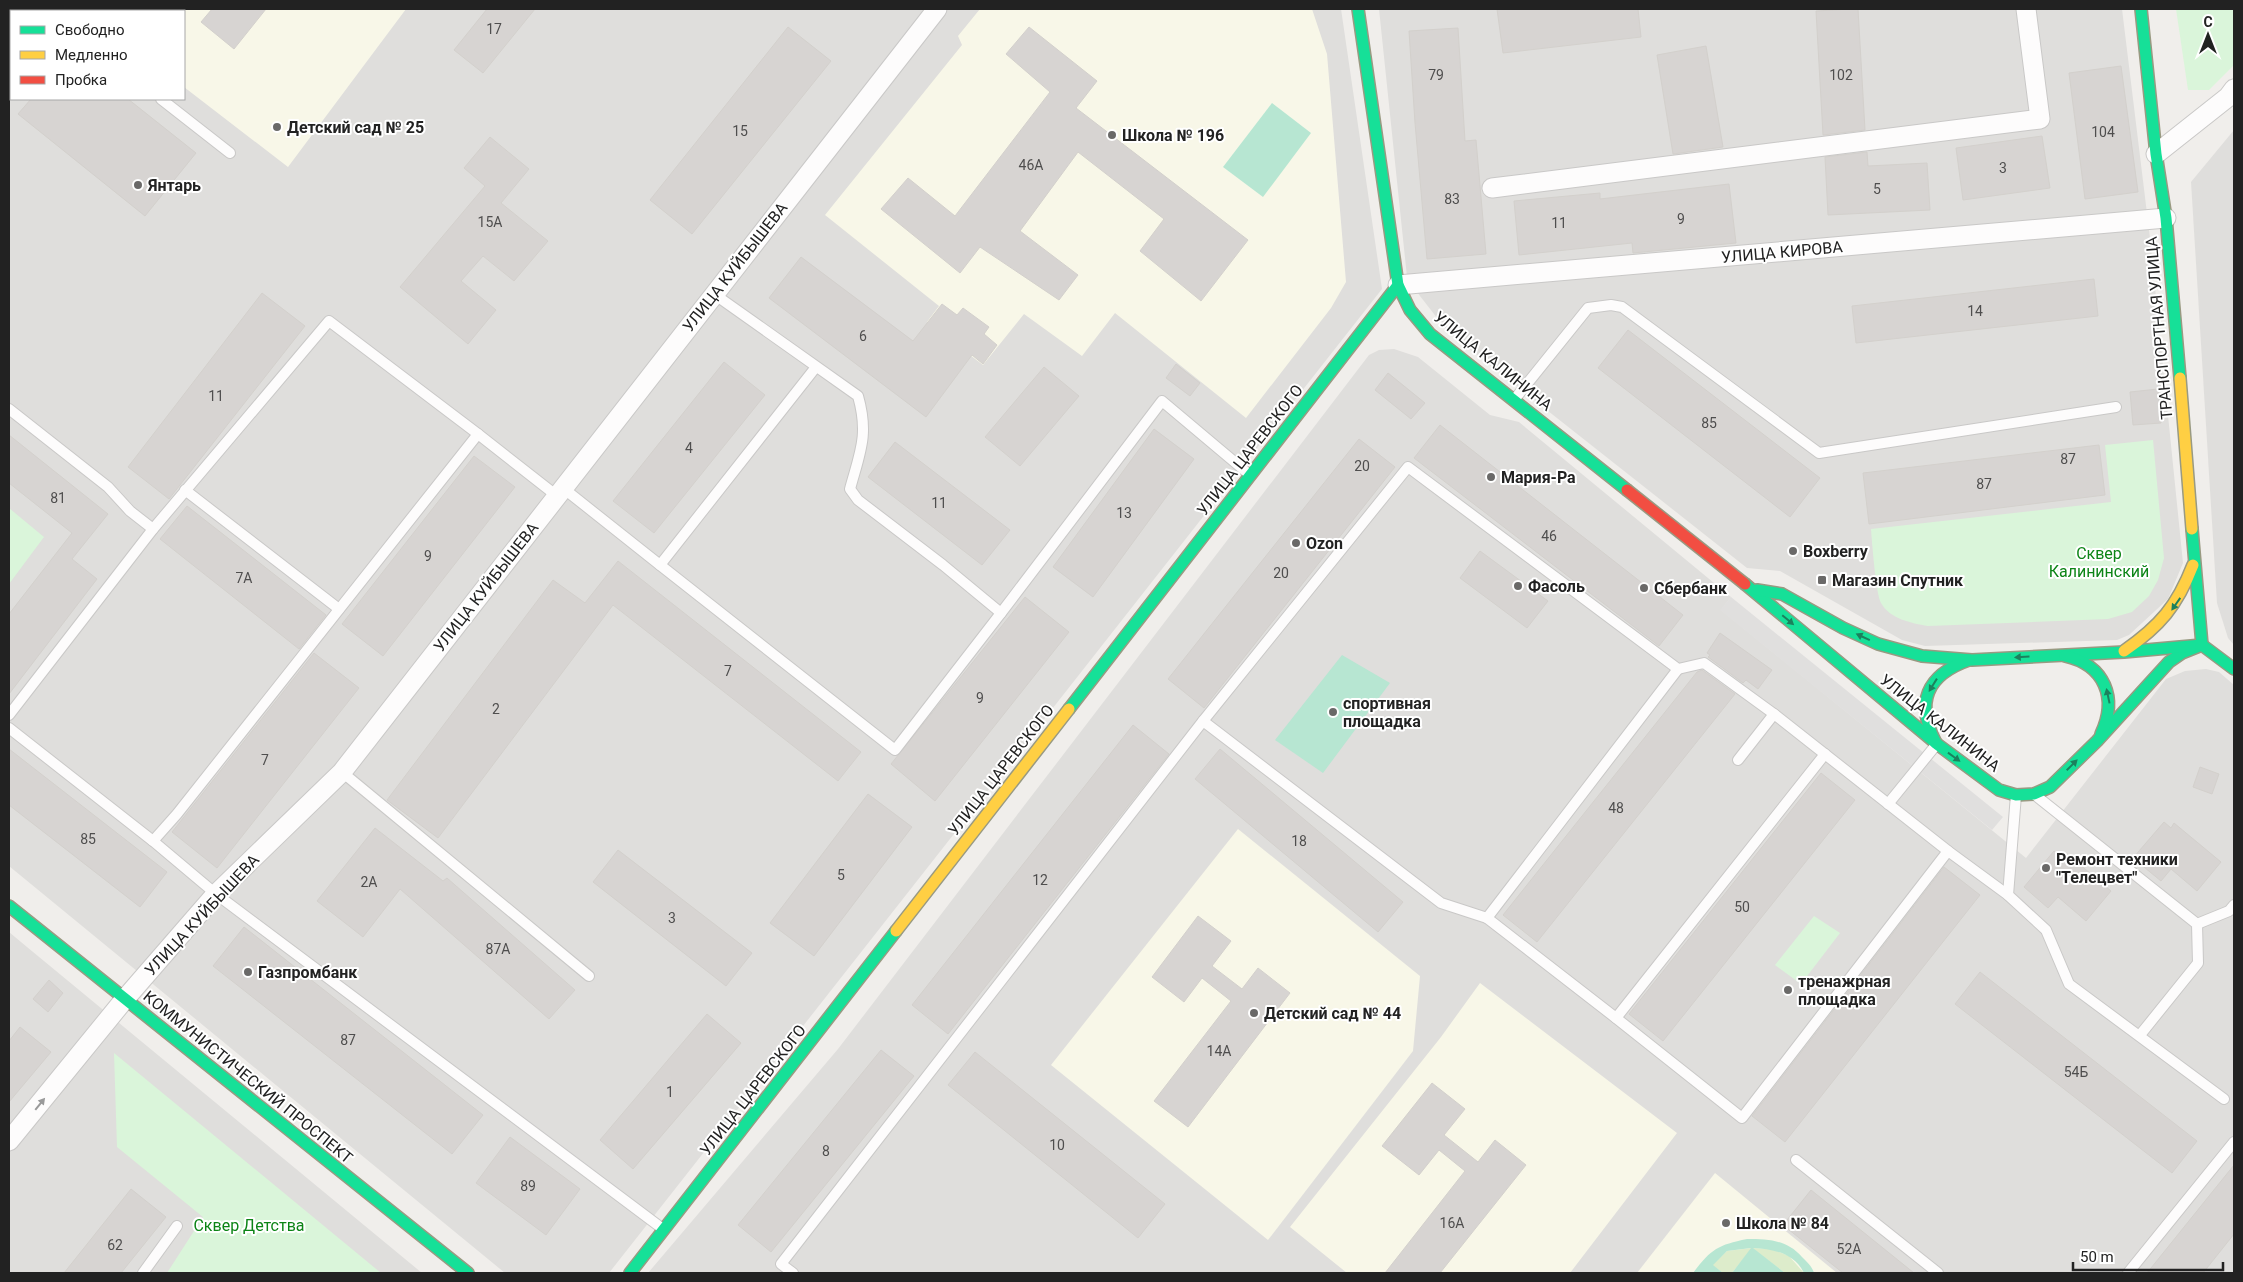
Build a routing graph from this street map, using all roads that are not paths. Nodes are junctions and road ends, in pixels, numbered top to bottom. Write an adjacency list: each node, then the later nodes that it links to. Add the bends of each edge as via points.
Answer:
1 (937, 9): 12 (street, УЛИЦА КУЙБЫШЕВА)
2 (1358, 9): 11 (main road, УЛИЦА КАЛИНИНА)
3 (2026, 9): 9 (street, via 2040,119)
4 (2141, 9): 8 (main road, ТРАНСПОРТНАЯ УЛИЦА)
5 (2234, 89): 8 (street, via 2228,98)
6 (162, 100): 7 (lane)
7 (230, 153)
8 (2156, 154): 10 (main road, ТРАНСПОРТНАЯ УЛИЦА)
9 (1492, 188)
10 (2166, 218): 11 (street, УЛИЦА КИРОВА); 22 (main road, ТРАНСПОРТНАЯ УЛИЦА)
11 (1398, 286): 14 (main road, УЛИЦА КАЛИНИНА, via 1410,310 1430,334); 18 (main road, УЛИЦА ЦАРЕВСКОГО)
12 (714, 294): 13 (lane); 20 (street, УЛИЦА КУЙБЫШЕВА)
13 (816, 367): 23 (lane); 26 (lane, via 858,396 864,418 863,441 850,489 858,500)
14 (1514, 400): 15 (lane, via 1588,308 1611,305 1622,307 1819,453); 24 (main road, УЛИЦА КАЛИНИНА)
15 (2116, 407)
16 (9, 409): 21 (lane, via 108,487)
17 (478, 434): 19 (lane, via 329,321); 20 (lane); 25 (lane)
18 (1250, 475): 26 (lane, via 1162,401); 62 (main road, УЛИЦА ЦАРЕВСКОГО)
19 (185, 490): 21 (lane); 25 (lane)
20 (560, 492): 23 (lane); 41 (street, УЛИЦА КУЙБЫШЕВА)
21 (152, 529): 34 (lane)
22 (2195, 560): 27 (main road, ТРАНСПОРТНАЯ УЛИЦА); 28 (main road, one-way to 28, via 2176,604 2148,635)
23 (660, 565): 26 (lane, via 895,750)
24 (1751, 589): 30 (main road, УЛИЦА КАЛИНИНА, one-way to 24, via 1922,656 1897,650 1843,628 1782,594); 38 (main road, УЛИЦА КАЛИНИНА, one-way to 38)
25 (339, 609): 45 (lane)
26 (1001, 613)
27 (2202, 644): 28 (main road, УЛИЦА КАЛИНИНА); 32 (main road); 37 (main road, УЛИЦА КАЛИНИНА, via 2169,662)
28 (2124, 652): 29 (main road, УЛИЦА КАЛИНИНА)
29 (2055, 655): 30 (main road, УЛИЦА КАЛИНИНА, one-way to 30); 37 (main road, one-way to 29, via 2106,726 2110,709 2108,692 2100,676 2087,664 2071,656)
30 (1972, 660): 38 (main road, one-way to 38, via 1956,663 1932,684 1924,715 1928,731)
31 (1678, 669): 33 (lane, via 1704,663); 35 (lane, via 1408,467); 51 (lane)
32 (2234, 669)
33 (1774, 714): 39 (lane); 40 (lane)
34 (9, 716)
35 (1203, 721): 51 (lane, via 1441,904); 66 (lane, via 781,1264)
36 (9, 728): 45 (lane)
37 (2097, 741): 42 (main road, УЛИЦА КАЛИНИНА, one-way to 37, via 2050,787)
38 (1937, 744): 43 (main road, УЛИЦА КАЛИНИНА, one-way to 43, via 1999,790); 44 (lane)
39 (1824, 754): 44 (lane); 55 (lane)
40 (1738, 760)
41 (342, 772): 47 (street, УЛИЦА КУЙБЫШЕВА); 53 (lane)
42 (2034, 794): 43 (main road, УЛИЦА КАЛИНИНА); 52 (lane)
43 (2016, 795): 48 (lane)
44 (1888, 804): 46 (lane)
45 (153, 840): 47 (lane)
46 (1948, 851): 48 (lane); 55 (lane, via 1742,1118)
47 (216, 894): 54 (street, УЛИЦА КУЙБЫШЕВА); 62 (lane)
48 (2008, 895): 56 (lane, via 2046,930 2069,984)
49 (2234, 905): 52 (lane, via 2229,911)
50 (9, 906): 54 (main road, КОММУНИСТИЧЕСКИЙ ПРОСПЕКТ)
51 (1487, 918): 55 (lane)
52 (2197, 924): 56 (lane, via 2198,963)
53 (589, 976)
54 (124, 1000): 58 (street, УЛИЦА КУЙБЫШЕВА, one-way to 54); 64 (main road, КОММУНИСТИЧЕСКИЙ ПРОСПЕКТ)
55 (1616, 1018)
56 (2140, 1035): 57 (lane)
57 (2224, 1099)
58 (9, 1141)
59 (2234, 1142): 68 (lane)
60 (1796, 1160): 67 (lane)
61 (177, 1226): 63 (lane)
62 (664, 1230): 65 (main road, УЛИЦА ЦАРЕВСКОГО)
63 (143, 1273)
64 (468, 1273)
65 (630, 1273)
66 (793, 1273)
67 (1938, 1273)
68 (2128, 1273)

